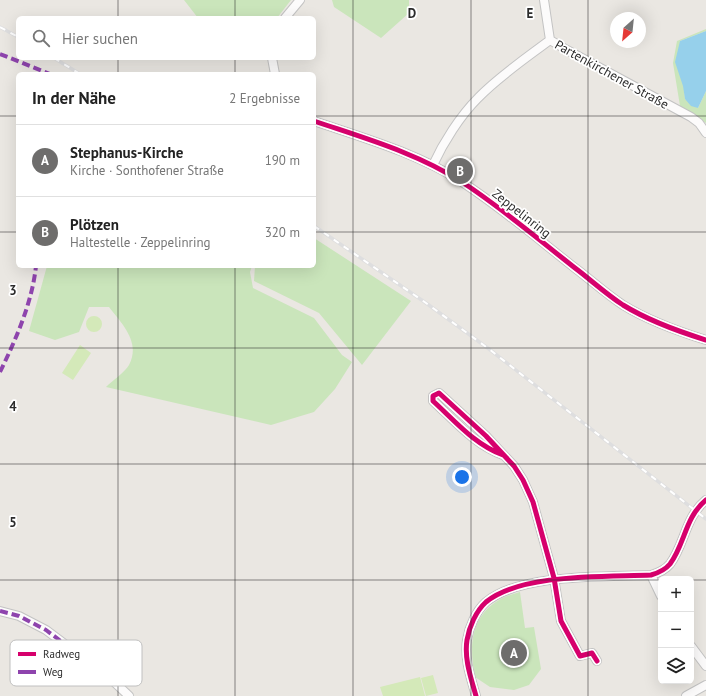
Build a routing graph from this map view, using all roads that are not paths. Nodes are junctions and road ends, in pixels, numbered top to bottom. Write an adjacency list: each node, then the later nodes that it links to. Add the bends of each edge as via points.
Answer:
1 (300, 0): 3 (street)
2 (544, 0): 4 (street, Partenkirchener Straße)
3 (287, 16)
4 (550, 40): 8 (street, Partenkirchener Straße, via 691,117); 9 (street, via 478,98 457,124)
5 (272, 60): 6 (street)
6 (275, 72)
7 (316, 122): 9 (street, Zeppelinring)
8 (706, 133)
9 (433, 165): 10 (street, Zeppelinring, via 495,204 621,304 662,325)
10 (706, 340)
11 (503, 455): 11 (street, via 439,393 433,396 433,401 479,443); 14 (street, via 523,480)
12 (706, 500): 13 (street, via 690,520 669,565)
13 (651, 575): 14 (street); 15 (street)
14 (554, 578): 19 (street, via 560,621 580,656 592,653); 23 (street, via 504,592 486,602 477,613 467,639 466,656)
15 (658, 590)
16 (0, 611): 17 (street, via 19,616)
17 (59, 640)
18 (692, 648): 20 (street)
19 (597, 661)
20 (706, 666)
21 (706, 684): 25 (street)
22 (118, 686): 24 (street)
23 (474, 695)
24 (128, 696)
25 (686, 696)

